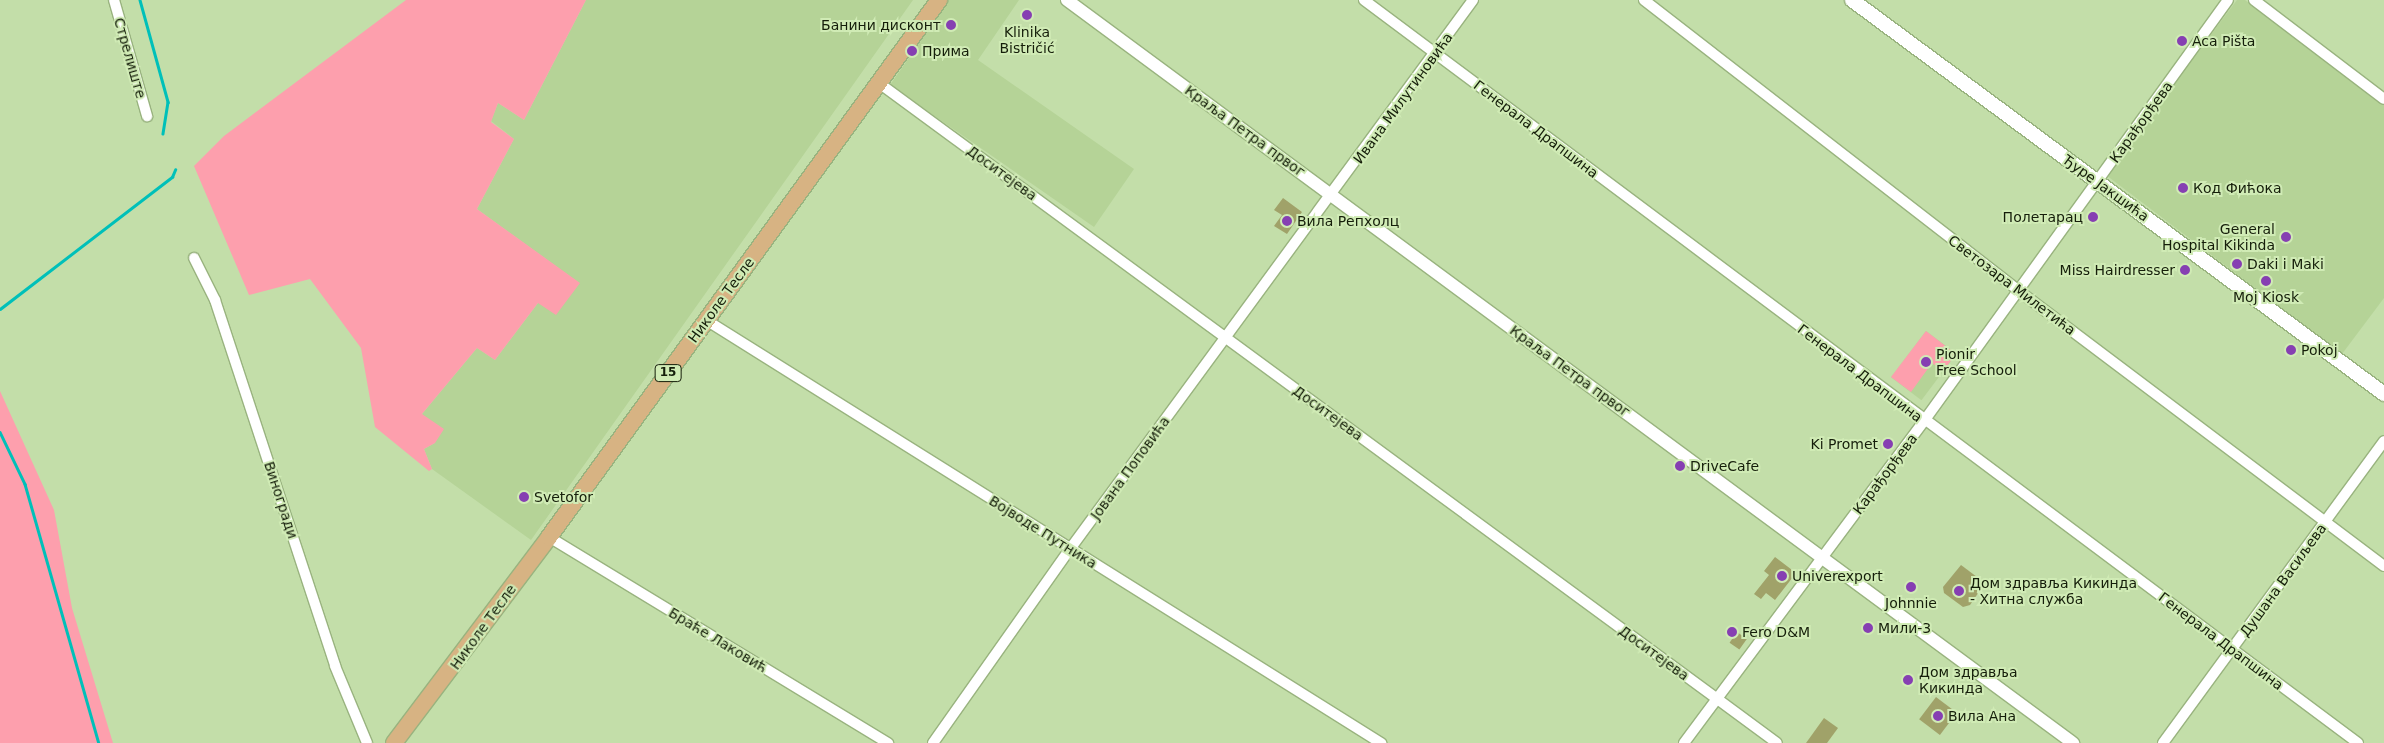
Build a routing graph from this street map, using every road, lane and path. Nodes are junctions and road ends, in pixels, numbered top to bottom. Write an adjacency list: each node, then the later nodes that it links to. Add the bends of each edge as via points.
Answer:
1 (114, 0): 13 (street, Стрелиште)
2 (939, 0): 11 (main road, Николе Тесле / 15)
3 (1067, 0): 15 (street, Краља Петра првог)
4 (1364, 0): 10 (street, Генерала Драпшина)
5 (1473, 0): 10 (street, Ивана Милутиновића)
6 (1644, 0): 17 (street, Светозара Милетића)
7 (1852, 0): 14 (main road, Ђуре Јакшића)
8 (2228, 0): 14 (street, Карађорђева)
9 (2254, 0): 12 (street)
10 (1435, 53): 15 (street, Ивана Милутиновића); 21 (street, Генерала Драпшина)
11 (879, 83): 18 (main road, Николе Тесле / 15); 19 (street, Доситејева)
12 (2384, 99)
13 (147, 116)
14 (2097, 182): 17 (street, Карађорђева); 20 (main road, Ђуре Јакшића)
15 (1332, 196): 19 (street, Јована Поповића); 26 (street, Краља Петра првог)
16 (194, 258): 30 (street, Виногради, via 215,300 336,666)
17 (2019, 291): 21 (street, Карађорђева); 23 (street, Светозара Милетића)
18 (706, 320): 24 (main road, Николе Тесле / 15); 25 (street, Војводе Путника)
19 (1226, 338): 25 (street, Јована Поповића); 29 (street, Доситејева)
20 (2384, 394)
21 (1924, 421): 26 (street, Карађорђева); 28 (street, Генерала Драпшина)
22 (2384, 441): 23 (street, Душана Васиљева)
23 (2326, 522): 27 (street, Светозара Милетића); 28 (street, Душана Васиљева)
24 (549, 537): 31 (main road, Николе Тесле / 15); 32 (street, Браће Лаковић)
25 (1070, 550): 33 (street, Јована Поповића); 34 (street, Војводе Путника)
26 (1822, 558): 29 (street, Карађорђева); 37 (street, Краља Петра првог)
27 (2384, 566)
28 (2232, 649): 38 (street, Душана Васиљева); 39 (street, Генерала Драпшина)
29 (1717, 699): 35 (street, Карађорђева); 36 (street, Доситејева)
30 (367, 743)
31 (394, 743)
32 (888, 743)
33 (932, 743)
34 (1381, 743)
35 (1684, 743)
36 (1777, 743)
37 (2073, 743)
38 (2163, 743)
39 (2358, 743)

